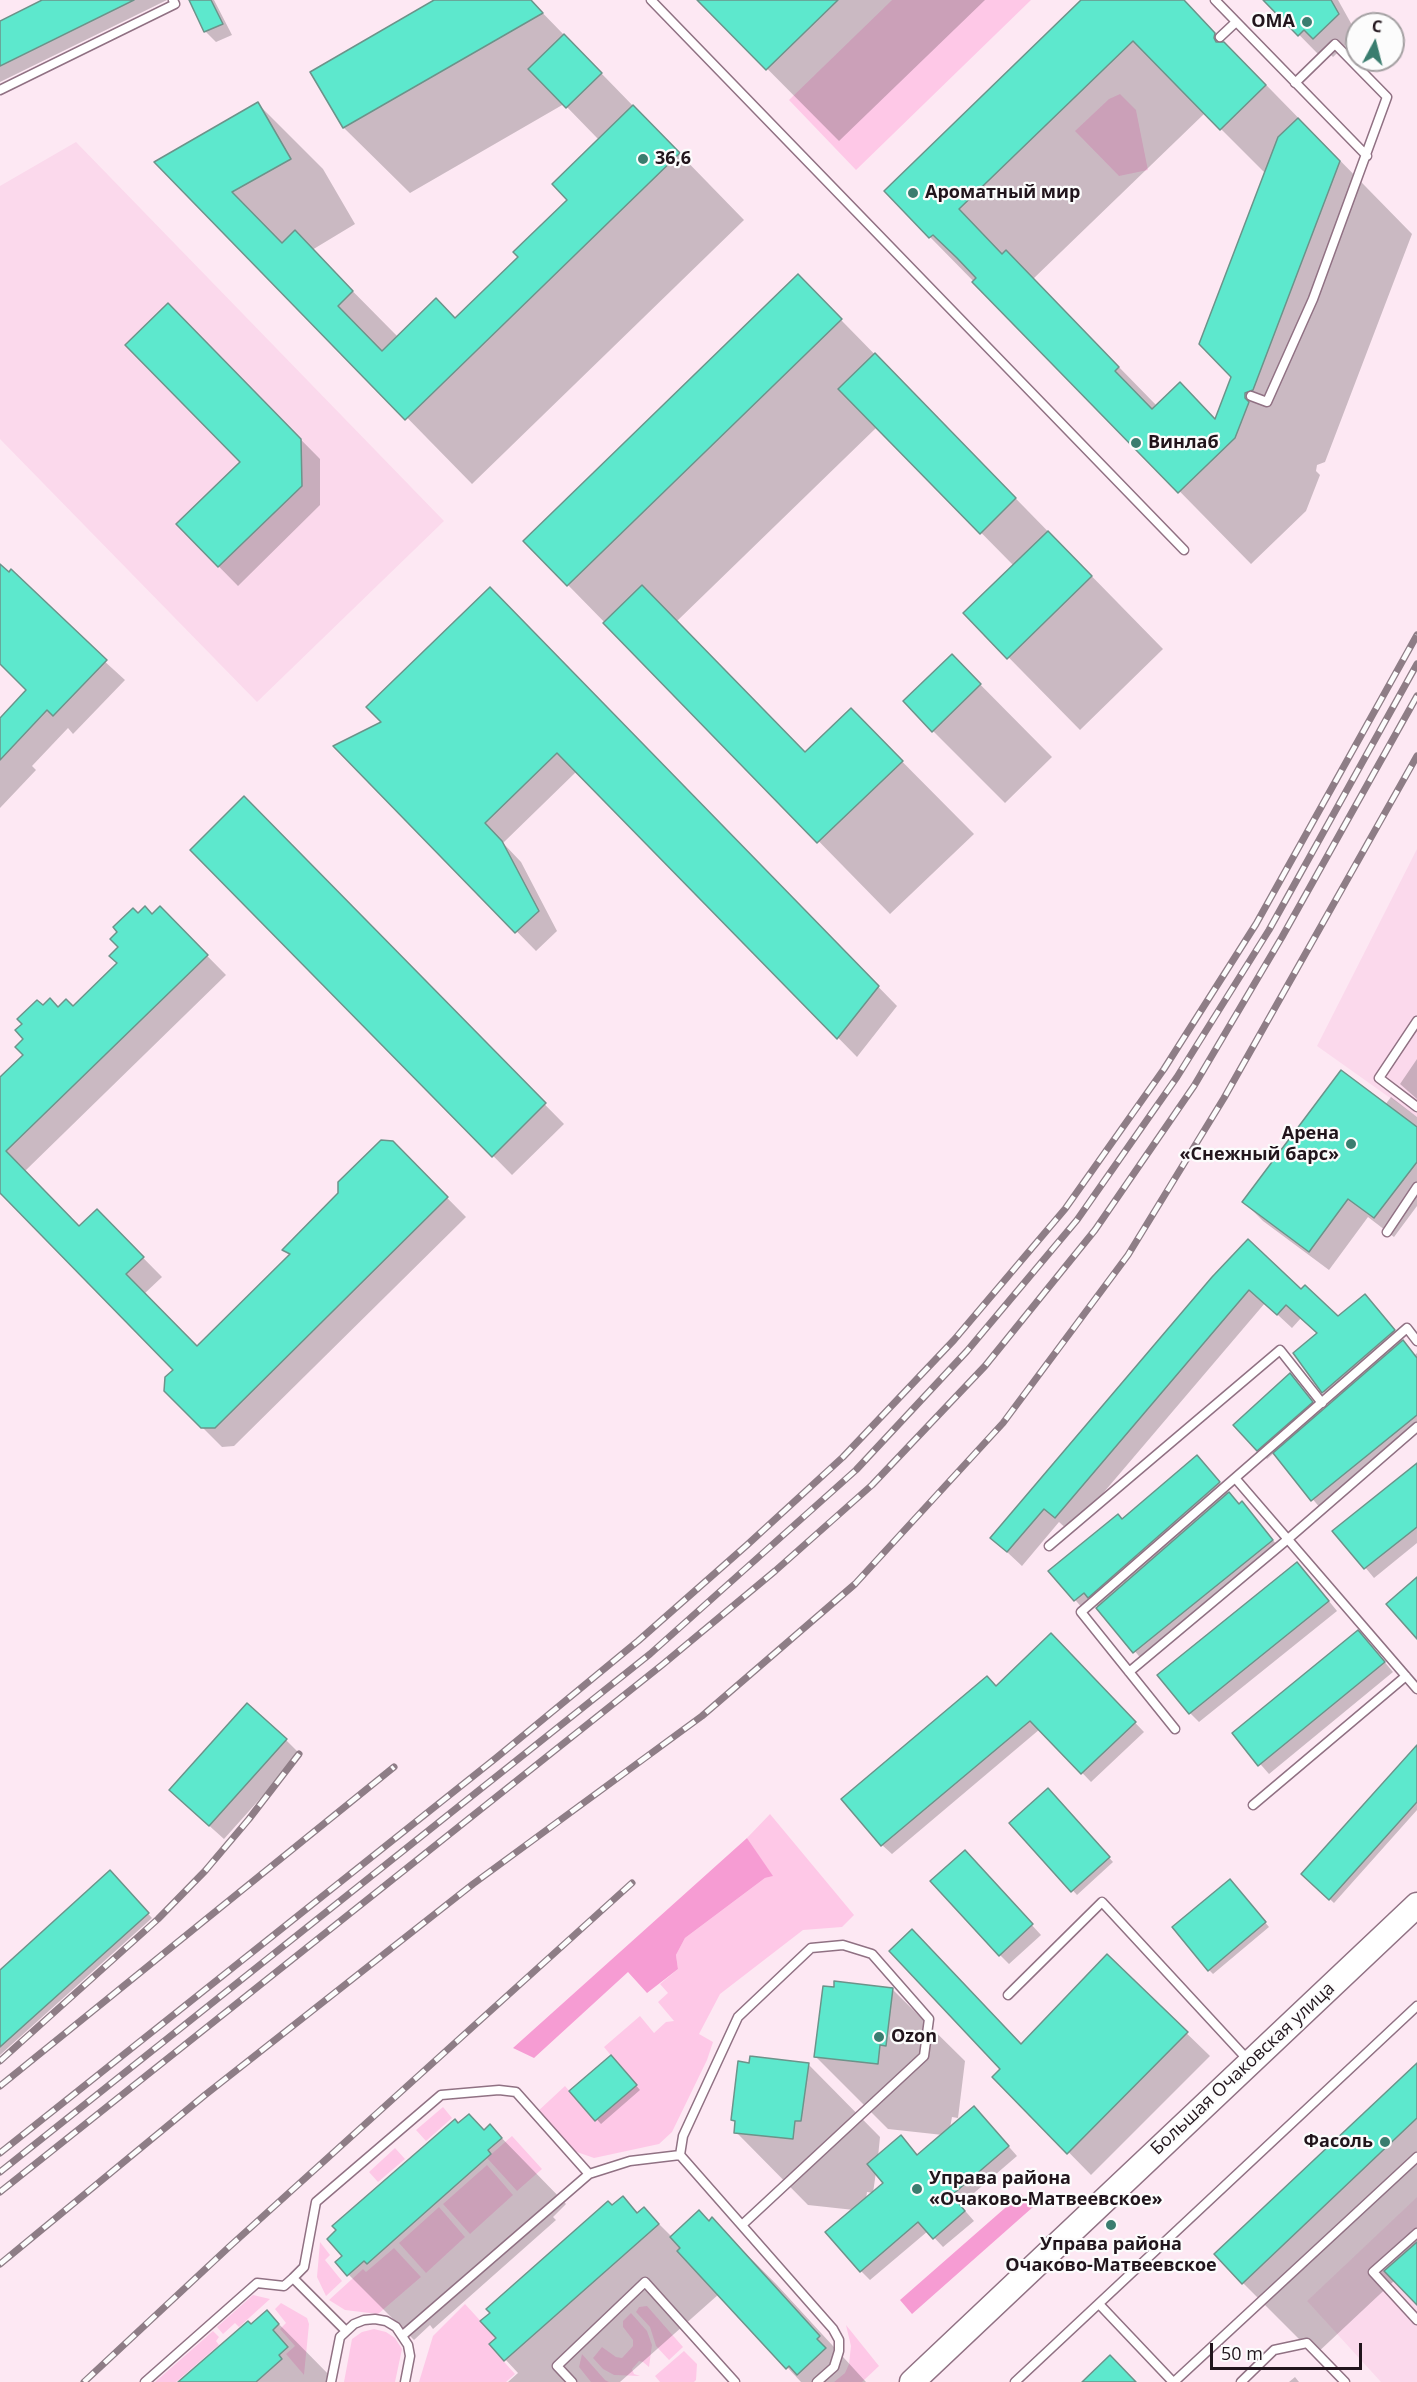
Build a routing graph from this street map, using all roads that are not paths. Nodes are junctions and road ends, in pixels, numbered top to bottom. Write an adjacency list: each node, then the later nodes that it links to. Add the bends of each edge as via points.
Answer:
1 (173, 0): 7 (lane, via 175,4)
2 (651, 0): 10 (lane)
3 (1215, 0): 4 (lane)
4 (1236, 22): 5 (lane); 6 (lane)
5 (1220, 37)
6 (1295, 83): 8 (lane); 8 (lane, via 1335,44 1387,97)
7 (0, 90)
8 (1367, 156): 9 (lane, via 1313,299 1267,402)
9 (1251, 396)
10 (1184, 550)
11 (1417, 1021): 12 (lane, via 1379,1077)
12 (1417, 1107)
13 (1417, 1187): 14 (lane)
14 (1387, 1232)
15 (1417, 1341): 16 (lane, via 1407,1328)
16 (1322, 1402): 18 (lane); 20 (lane, via 1280,1350)
17 (1417, 1426): 19 (lane)
18 (1235, 1478): 19 (lane); 21 (lane, via 1081,1612)
19 (1288, 1539): 21 (lane); 22 (lane)
20 (1049, 1546)
21 (1129, 1672): 24 (lane)
22 (1406, 1676): 23 (lane); 25 (lane)
23 (1417, 1689)
24 (1175, 1730)
25 (1253, 1805)
26 (1417, 1905): 29 (street, Большая Очаковская улица)
27 (1008, 1995): 29 (lane, via 1102,1902)
28 (1417, 2007): 36 (lane)
29 (1250, 2062): 46 (street, Большая Очаковская улица)
30 (680, 2155): 32 (lane, via 630,2161); 33 (lane); 33 (lane, via 683,2136 738,2017 811,1948 843,1946 872,1954 929,2019 924,2056)
31 (1417, 2157): 48 (lane)
32 (589, 2174): 35 (lane, via 516,2092 441,2095 316,2202 304,2267); 39 (lane)
33 (742, 2225): 45 (lane, via 839,2340 834,2367)
34 (1417, 2233): 37 (lane, via 1373,2272)
35 (293, 2278): 38 (lane); 40 (lane, via 284,2286 256,2283)
36 (1099, 2304): 47 (lane); 48 (lane)
37 (1417, 2320)
38 (345, 2331): 39 (lane, via 364,2319 375,2319 386,2321); 41 (lane, via 340,2337)
39 (403, 2335): 42 (lane, via 410,2356)
40 (145, 2382)
41 (331, 2382)
42 (405, 2382)
43 (572, 2382): 44 (lane, via 557,2366 645,2282)
44 (735, 2382)
45 (817, 2382)
46 (912, 2382)
47 (1015, 2382)
48 (1174, 2382)
49 (1241, 2382): 50 (lane, via 1274,2350 1307,2343)
50 (1345, 2382)

